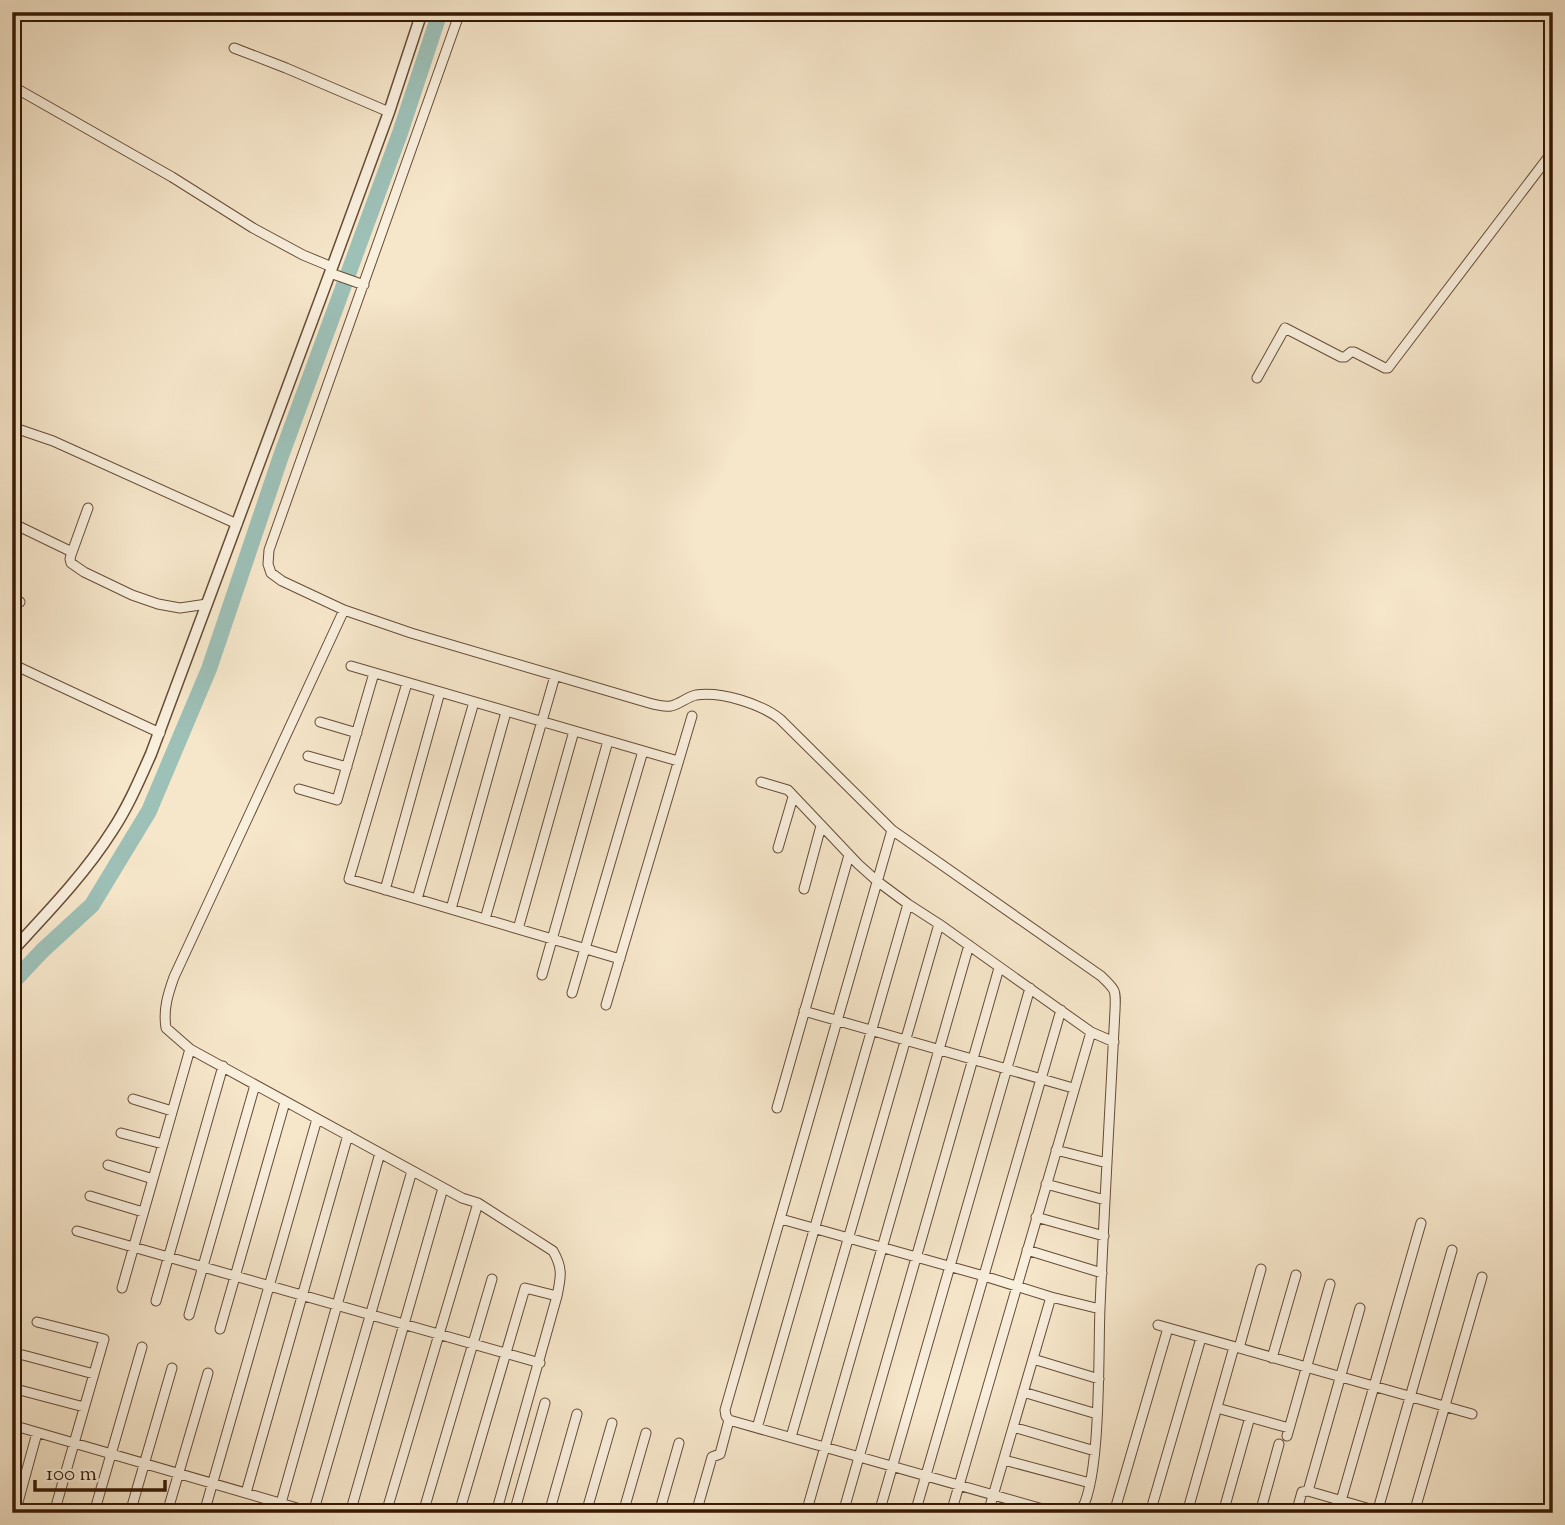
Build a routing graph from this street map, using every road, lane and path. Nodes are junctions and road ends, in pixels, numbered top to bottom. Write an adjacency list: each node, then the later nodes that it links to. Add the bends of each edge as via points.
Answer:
1 (422, 12): 5 (street)
2 (460, 12): 8 (street)
3 (234, 48): 5 (street)
4 (12, 86): 7 (street)
5 (389, 112): 7 (street)
6 (1553, 151): 9 (street, via 1388,368 1354,352 1341,357 1285,328)
7 (332, 272): 8 (street); 13 (street)
8 (359, 283): 16 (street, via 268,564 282,581)
9 (1257, 377)
10 (12, 428): 13 (street, via 53,441)
11 (88, 508): 14 (street)
12 (12, 523): 14 (street)
13 (237, 524): 15 (street)
14 (72, 552): 15 (street, via 71,563 132,595 180,608)
15 (207, 604): 29 (street)
16 (344, 610): 20 (street); 69 (street, via 174,977 165,1005 166,1028)
17 (12, 664): 29 (street)
18 (351, 666): 19 (street)
19 (374, 673): 21 (street); 30 (street)
20 (555, 676): 27 (street); 40 (street, via 663,706 708,695 770,711)
21 (407, 683): 22 (street); 45 (street, via 349,879)
22 (440, 692): 23 (street); 45 (street)
23 (474, 702): 24 (street); 46 (street)
24 (506, 712): 27 (street); 48 (street)
25 (692, 716): 34 (street)
26 (320, 722): 30 (street)
27 (542, 722): 28 (street); 49 (street)
28 (575, 732): 31 (street); 51 (street)
29 (160, 733): 55 (street, via 111,833 77,879)
30 (357, 733): 35 (street)
31 (608, 741): 32 (street); 52 (street)
32 (643, 751): 34 (street); 54 (street)
33 (308, 756): 35 (street)
34 (678, 761): 56 (street)
35 (347, 767): 37 (street, via 337,800)
36 (761, 782): 38 (street, via 788,790)
37 (299, 789)
38 (793, 797): 39 (street); 41 (street)
39 (821, 826): 42 (street); 44 (street)
40 (892, 830): 43 (street); 68 (street, via 1112,986 1116,993)
41 (778, 848)
42 (849, 855): 43 (street); 63 (street)
43 (877, 881): 47 (street); 64 (street)
44 (804, 889)
45 (386, 890): 46 (street)
46 (417, 899): 48 (street)
47 (908, 904): 50 (street); 65 (street)
48 (451, 909): 49 (street)
49 (485, 919): 51 (street)
50 (939, 924): 53 (street); 67 (street)
51 (518, 929): 52 (street)
52 (552, 939): 54 (street); 58 (street)
53 (969, 945): 57 (street); 70 (street)
54 (585, 948): 56 (street); 60 (street)
55 (12, 951)
56 (620, 959): 61 (street)
57 (999, 968): 59 (street); 71 (street)
58 (542, 975)
59 (1030, 988): 62 (street); 73 (street)
60 (572, 993)
61 (606, 1005)
62 (1061, 1010): 66 (street); 74 (street)
63 (804, 1011): 64 (street); 79 (street)
64 (837, 1020): 65 (street); 98 (street)
65 (872, 1030): 67 (street); 100 (street)
66 (1091, 1032): 68 (street); 76 (street)
67 (905, 1040): 70 (street); 103 (street)
68 (1114, 1042): 87 (street)
69 (190, 1049): 72 (street); 80 (street)
70 (939, 1050): 71 (street); 105 (street)
71 (973, 1059): 73 (street); 109 (street)
72 (223, 1066): 75 (street); 108 (street)
73 (1006, 1069): 74 (street); 110 (street)
74 (1041, 1079): 76 (street); 116 (street)
75 (255, 1086): 78 (street); 111 (street)
76 (1073, 1088): 85 (street)
77 (133, 1099): 80 (street)
78 (285, 1102): 81 (street); 115 (street)
79 (776, 1108)
80 (172, 1111): 84 (street)
81 (317, 1119): 83 (street); 120 (street)
82 (121, 1132): 84 (street)
83 (348, 1135): 86 (street); 123 (street)
84 (163, 1144): 90 (street)
85 (1056, 1150): 87 (street); 91 (street)
86 (380, 1153): 89 (street); 127 (street)
87 (1107, 1163): 94 (street)
88 (108, 1165): 90 (street)
89 (412, 1171): 92 (street); 131 (street)
90 (153, 1179): 96 (street)
91 (1046, 1184): 94 (street); 97 (street)
92 (443, 1188): 95 (street); 133 (street)
93 (90, 1196): 96 (street)
94 (1105, 1200): 102 (street)
95 (478, 1203): 124 (street, via 553,1251 561,1269); 135 (street)
96 (144, 1212): 104 (street)
97 (1036, 1217): 102 (street); 107 (street)
98 (781, 1219): 100 (street); 163 (street, via 725,1410)
99 (1421, 1223): 151 (street)
100 (814, 1228): 103 (street); 167 (street)
101 (77, 1231): 104 (street)
102 (1104, 1236): 113 (street)
103 (848, 1238): 105 (street); 170 (street)
104 (134, 1247): 108 (street); 122 (street)
105 (882, 1248): 109 (street); 174 (street)
106 (1451, 1250): 154 (street)
107 (1027, 1251): 113 (street); 121 (street)
108 (168, 1257): 111 (street); 126 (street)
109 (916, 1257): 110 (street); 177 (street)
110 (949, 1266): 116 (street); 180 (street)
111 (202, 1267): 115 (street); 130 (street)
112 (1261, 1269): 139 (street)
113 (1102, 1273): 129 (street)
114 (1296, 1275): 142 (street)
115 (235, 1276): 120 (street); 134 (street)
116 (984, 1276): 121 (street); 182 (street)
117 (1482, 1277): 157 (street)
118 (492, 1279): 137 (street)
119 (1330, 1284): 145 (street)
120 (269, 1286): 123 (street); 183 (street)
121 (1016, 1286): 125 (street); 185 (street)
122 (122, 1288)
123 (302, 1296): 127 (street); 187 (street)
124 (557, 1296): 140 (street, via 525,1288); 144 (street)
125 (1051, 1297): 129 (street); 143 (street)
126 (156, 1301)
127 (337, 1305): 131 (street); 190 (street)
128 (1360, 1308): 149 (street)
129 (1100, 1309): 150 (street)
130 (189, 1315)
131 (370, 1315): 133 (street); 199 (street)
132 (37, 1322): 148 (street, via 104,1339)
133 (404, 1324): 135 (street); 200 (street)
134 (220, 1329)
135 (439, 1335): 137 (street); 201 (street)
136 (1201, 1338): 139 (street); 219 (street, via 1163,1327); 220 (street)
137 (472, 1344): 140 (street); 202 (street)
138 (142, 1347): 176 (street)
139 (1237, 1348): 142 (street); 158 (street)
140 (505, 1353): 144 (street); 203 (street)
141 (23, 1355): 148 (street)
142 (1272, 1358): 145 (street)
143 (1033, 1359): 150 (street); 153 (street)
144 (540, 1363): 204 (street)
145 (1306, 1367): 149 (street); 162 (street, via 1288,1432)
146 (172, 1368): 179 (street)
147 (208, 1373): 181 (street)
148 (94, 1374): 156 (street)
149 (1340, 1377): 151 (street); 186 (street)
150 (1099, 1378): 159 (street)
151 (1374, 1387): 154 (street); 189 (street)
152 (12, 1388): 156 (street)
153 (1023, 1392): 159 (street); 166 (street)
154 (1410, 1397): 157 (street); 192 (street)
155 (545, 1403): 205 (street)
156 (84, 1407): 171 (street)
157 (1445, 1407): 161 (street); 225 (street)
158 (1217, 1408): 162 (street); 221 (street)
159 (1097, 1413): 175 (street)
160 (578, 1414): 206 (street)
161 (1472, 1415)
162 (1250, 1417): 222 (street)
163 (730, 1420): 167 (street); 210 (street, via 720,1454 712,1457)
164 (612, 1423): 207 (street)
165 (12, 1425): 168 (street)
166 (1013, 1427): 175 (street); 178 (street)
167 (757, 1428): 170 (street)
168 (37, 1433): 171 (street); 193 (street)
169 (646, 1433): 208 (street)
170 (791, 1437): 174 (street)
171 (74, 1443): 176 (street); 194 (street)
172 (679, 1443): 209 (street)
173 (1279, 1444): 223 (street)
174 (825, 1447): 177 (street); 211 (street)
175 (1094, 1451): 184 (street)
176 (111, 1454): 179 (street); 195 (street)
177 (859, 1456): 180 (street); 212 (street)
178 (1004, 1460): 184 (street); 188 (street)
179 (144, 1464): 181 (street); 196 (street)
180 (892, 1466): 182 (street); 213 (street)
181 (179, 1474): 183 (street); 197 (street)
182 (926, 1475): 185 (street); 214 (street)
183 (212, 1483): 187 (street); 198 (street)
184 (1090, 1483): 218 (street)
185 (959, 1485): 188 (street); 215 (street)
186 (1308, 1491): 189 (street); 224 (street, via 1302,1492)
187 (246, 1493): 190 (street)
188 (993, 1495): 191 (street); 216 (street)
189 (1341, 1501): 192 (street)
190 (281, 1503): 199 (street)
191 (1025, 1508): 217 (street)
192 (1377, 1512)
193 (15, 1513)
194 (54, 1513)
195 (94, 1513)
196 (130, 1513)
197 (167, 1513)
198 (204, 1513)
199 (313, 1513)
200 (350, 1513)
201 (386, 1513)
202 (423, 1513)
203 (459, 1513)
204 (496, 1513)
205 (514, 1513)
206 (549, 1513)
207 (586, 1513)
208 (623, 1513)
209 (659, 1513)
210 (696, 1513)
211 (806, 1513)
212 (843, 1513)
213 (879, 1513)
214 (915, 1513)
215 (951, 1513)
216 (988, 1513)
217 (1057, 1513)
218 (1079, 1513)
219 (1114, 1513)
220 (1150, 1513)
221 (1187, 1513)
222 (1223, 1513)
223 (1259, 1513)
224 (1296, 1513)
225 (1414, 1513)

